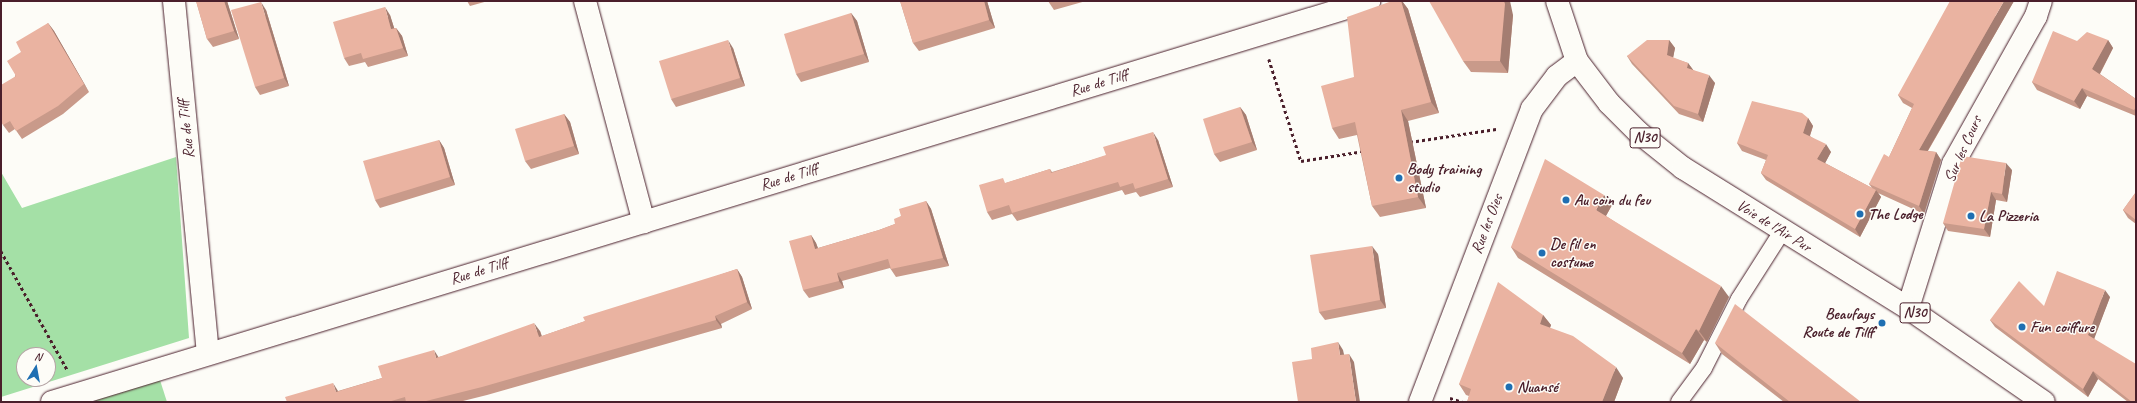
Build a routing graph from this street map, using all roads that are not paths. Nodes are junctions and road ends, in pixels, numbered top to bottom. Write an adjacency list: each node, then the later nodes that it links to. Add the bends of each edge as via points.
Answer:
1 (174, 1): 10 (main road, Rue de Tilff)
2 (585, 1): 7 (main road)
3 (1369, 1): 7 (main road, Rue de Tilff)
4 (1557, 1): 6 (main road, Voie de l'Air Pur / N30)
5 (2041, 1): 9 (main road, Sur les Cours, via 2036,16 1953,164)
6 (1577, 61): 8 (main road, Voie de l'Air Pur / N30, via 1609,103 1638,132 1683,168); 12 (main road, Rue les Oies, via 1545,89 1522,130)
7 (644, 222): 10 (main road, Rue de Tilff)
8 (1783, 230): 9 (main road, Voie de l'Air Pur / N30); 13 (lane, via 1739,299 1704,368)
9 (1908, 308): 14 (main road, Voie de l'Air Pur / N30)
10 (208, 352): 11 (main road, Rue de Tilff)
11 (52, 402)
12 (1420, 402)
13 (1679, 402)
14 (2044, 402)

